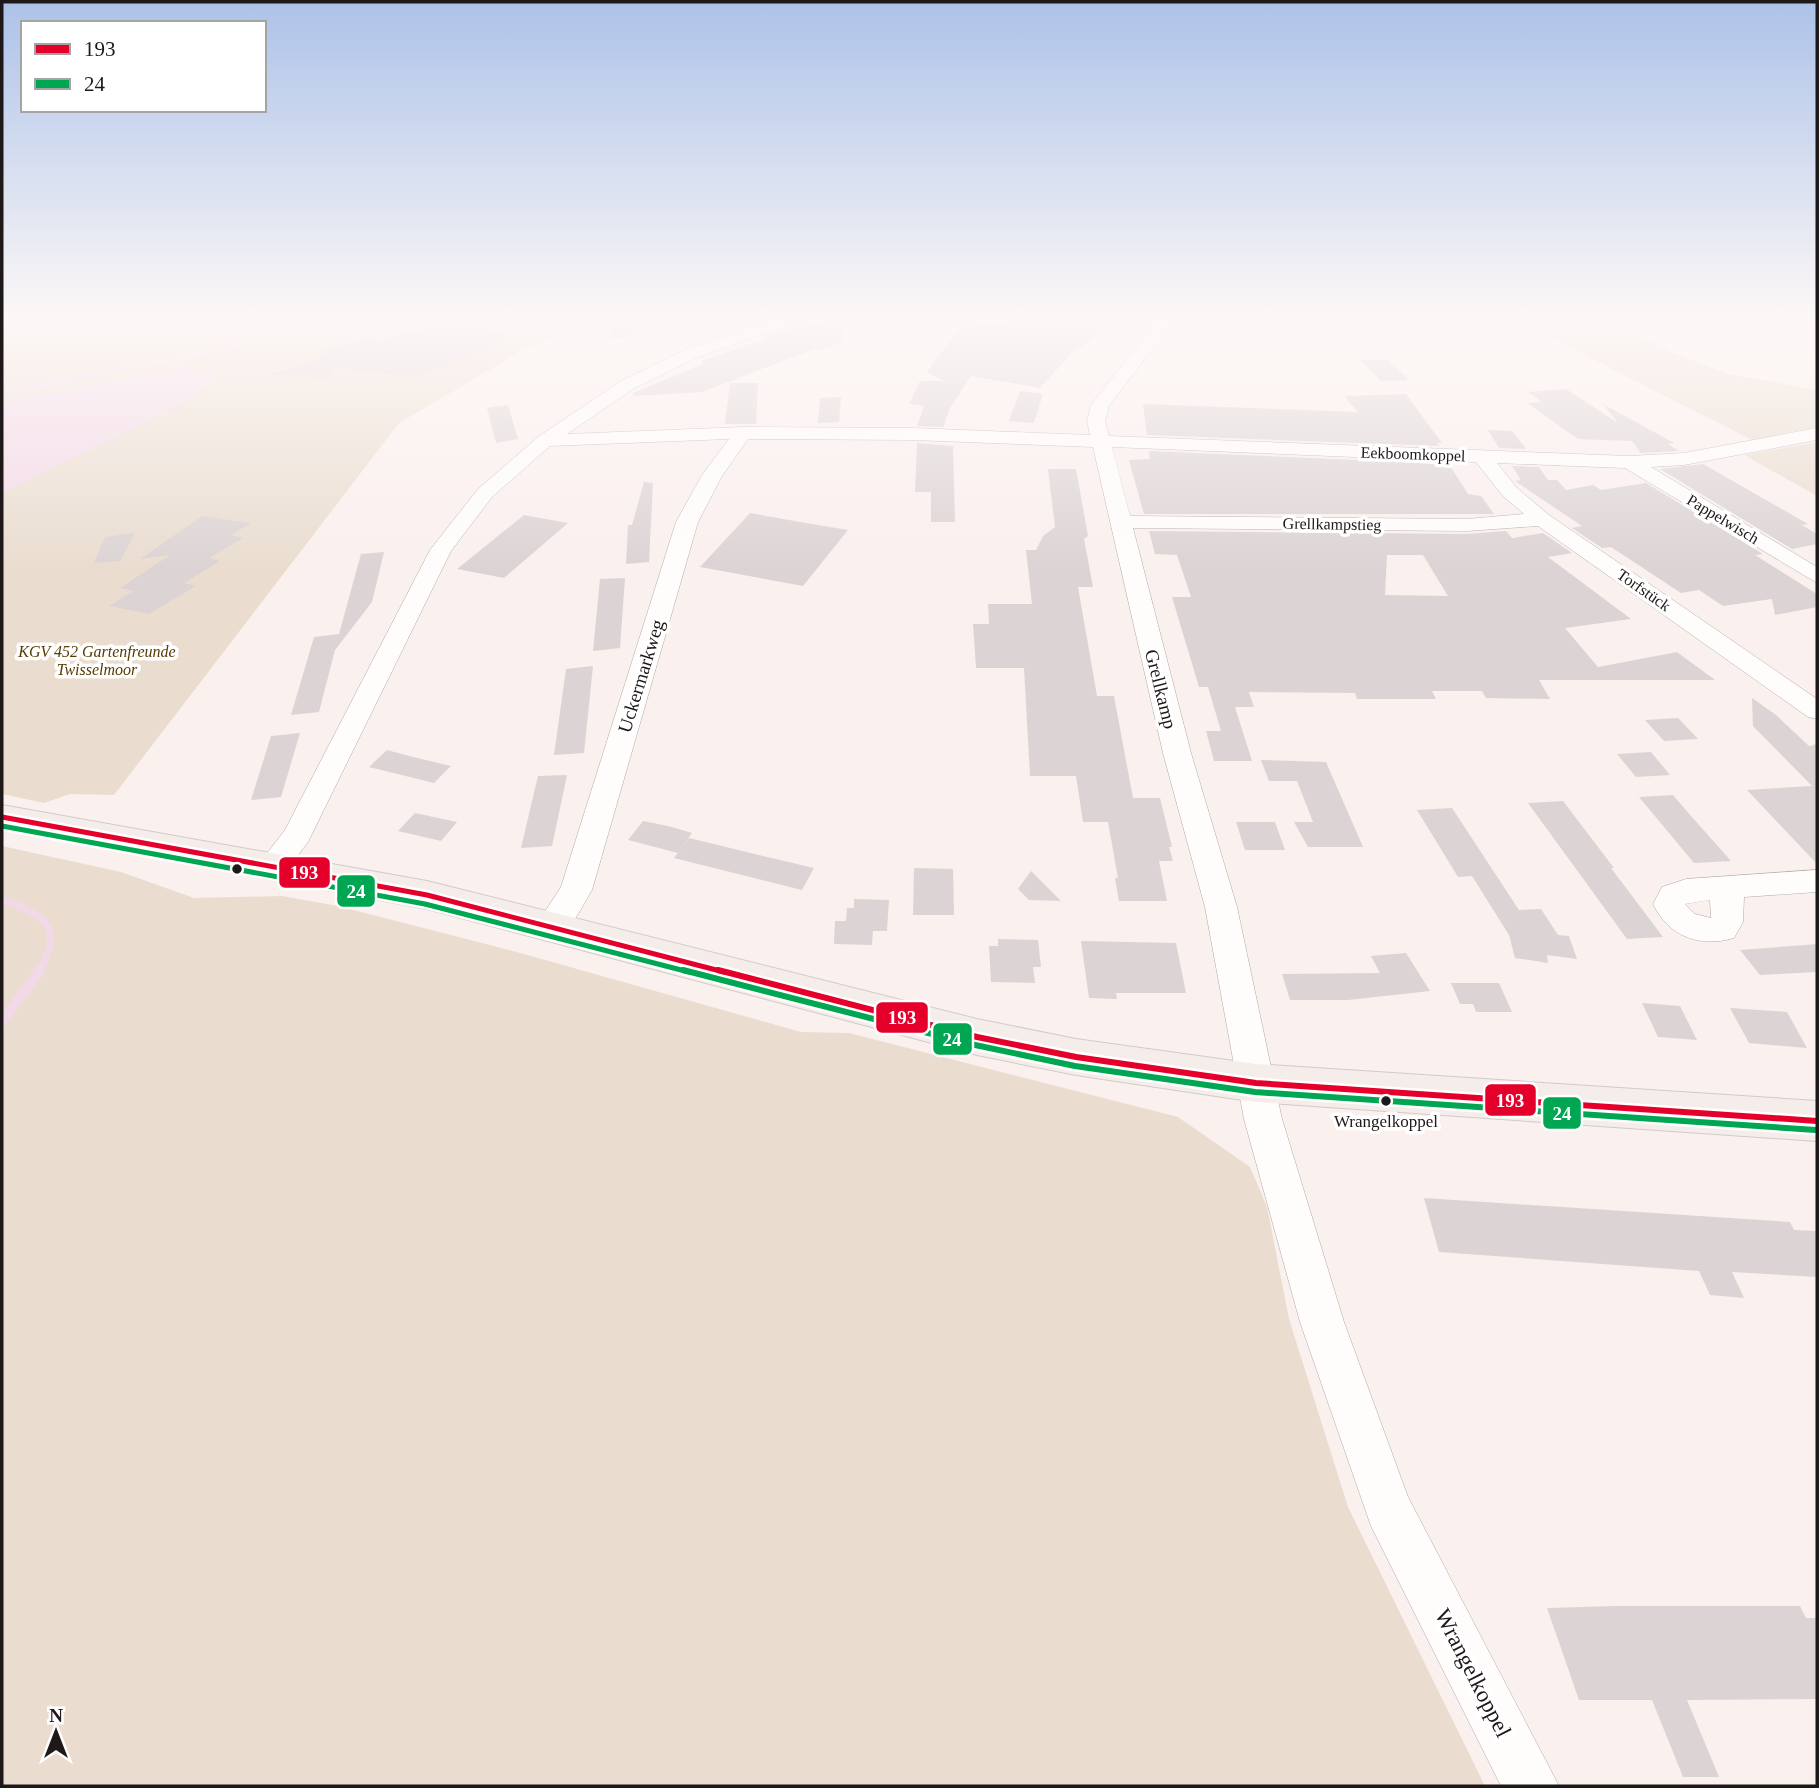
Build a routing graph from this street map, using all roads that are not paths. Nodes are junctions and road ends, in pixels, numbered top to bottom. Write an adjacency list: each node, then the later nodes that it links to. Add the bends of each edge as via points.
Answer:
1 (606, 399): 5 (street)
2 (1104, 399): 6 (street, Grellkamp, via 1097,421)
3 (743, 433): 5 (street, Eekboomkoppel); 6 (street, Eekboomkoppel); 17 (street, Uckermarkweg, via 712,475 687,522 576,890)
4 (1817, 434): 8 (street, Eekboomkoppel, via 1684,458)
5 (545, 441): 14 (street, via 485,493 441,550 297,835)
6 (1099, 441): 7 (street, Eekboomkoppel); 10 (street, Grellkamp)
7 (1482, 457): 8 (street, Eekboomkoppel); 9 (street, Torfstück, via 1510,492)
8 (1629, 462): 11 (street, Pappelwisch)
9 (1542, 519): 10 (street, Grellkampstieg, via 1467,525); 12 (street, Torfstück)
10 (1123, 522): 18 (street, Grellkamp, via 1177,753 1221,907)
11 (1817, 576)
12 (1817, 710)
13 (2, 817): 14 (main road)
14 (272, 866): 17 (main road)
15 (1817, 881): 16 (street)
16 (1735, 887)
17 (552, 925): 18 (main road, via 977,1037 1076,1057)
18 (1256, 1083): 19 (main road); 20 (street, Wrangelkoppel, via 1322,1322 1388,1509)
19 (1817, 1121)
20 (1531, 1786)

